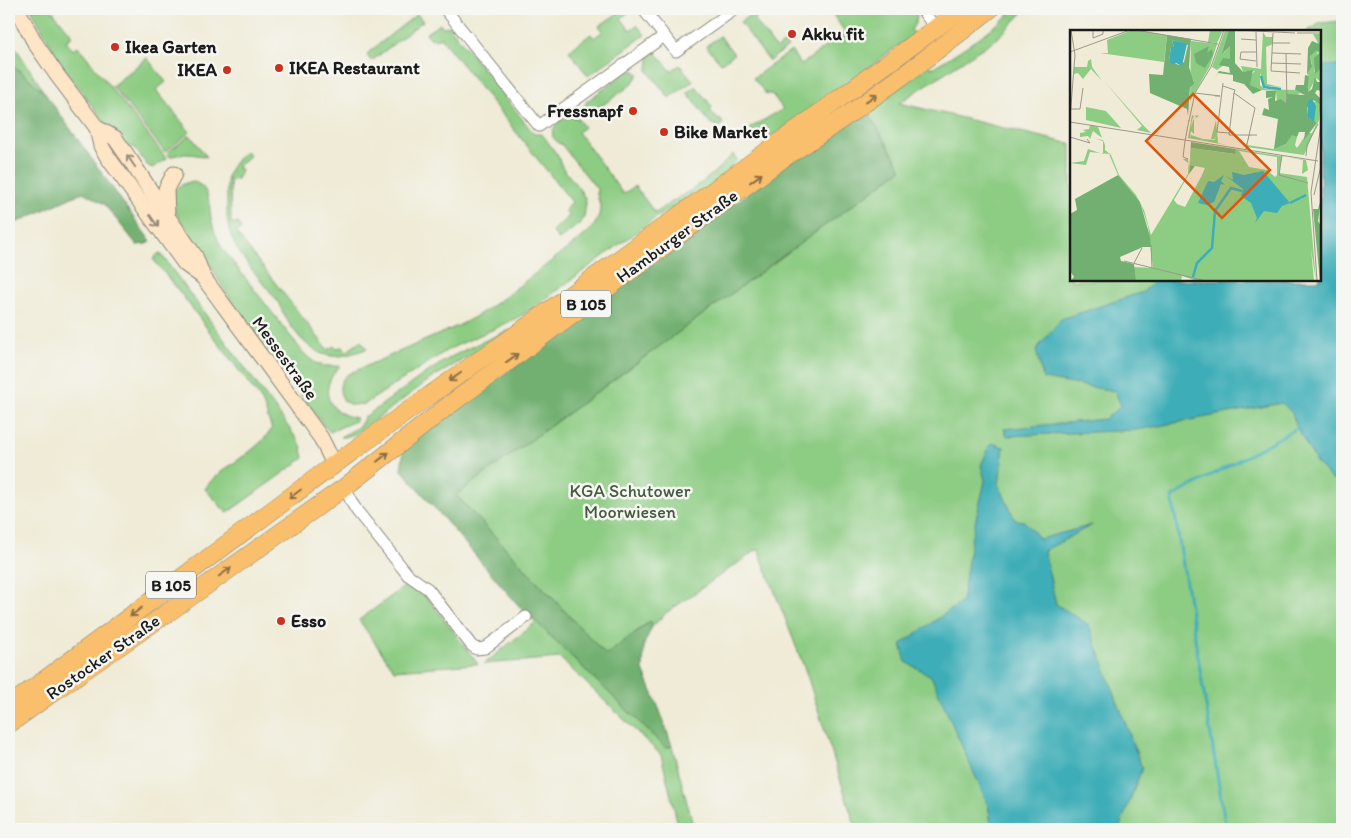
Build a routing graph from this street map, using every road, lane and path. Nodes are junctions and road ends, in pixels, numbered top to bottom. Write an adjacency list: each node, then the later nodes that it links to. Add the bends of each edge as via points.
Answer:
1 (17, 9): 9 (main road, Messestraße, via 57,75)
2 (445, 9): 8 (street, via 539,126)
3 (643, 9): 8 (street)
4 (735, 9): 8 (street, via 676,51)
5 (924, 9): 7 (street, via 926,14)
6 (990, 9): 7 (main road, Hamburger Straße / B 105)
7 (949, 23): 13 (main road, Hamburger Straße / B 105, one-way to 13); 14 (main road, Hamburger Straße / B 105, one-way to 7, via 444,408 782,159 831,127)
8 (664, 36)
9 (97, 128): 11 (main road, Messestraße, one-way to 9, via 115,138); 12 (main road, Messestraße, one-way to 12, via 101,146 109,159 186,264)
10 (174, 174): 11 (main road, via 166,189)
11 (167, 216): 12 (main road, Messestraße, via 195,256)
12 (203, 277): 13 (main road, Messestraße, via 321,438)
13 (334, 464): 14 (main road); 16 (main road, Rostocker Straße / B 105, one-way to 16)
14 (345, 487): 15 (street, via 357,510 408,575 428,589 470,645 476,649 485,648); 17 (main road, Rostocker Straße / B 105, one-way to 14)
15 (526, 618)
16 (9, 706)
17 (9, 724)

